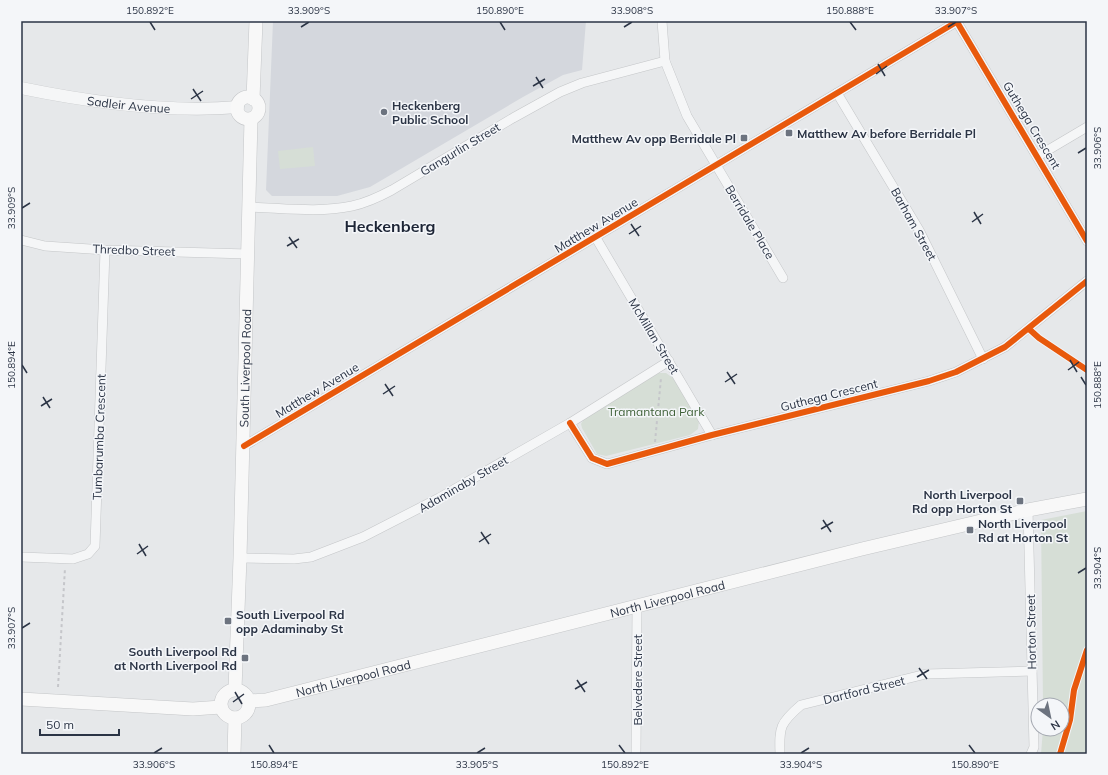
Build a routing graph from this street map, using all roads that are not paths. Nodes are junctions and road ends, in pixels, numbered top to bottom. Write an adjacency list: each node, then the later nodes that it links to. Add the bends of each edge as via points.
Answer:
1 (256, 21): 7 (main road)
2 (662, 21): 4 (street, Berridale Place)
3 (958, 21): 6 (street, Matthew Avenue); 11 (street, Guthega Crescent)
4 (665, 61): 12 (street, Berridale Place, via 687,116); 13 (street, Gangurlin Street, via 582,83 560,92 373,200 328,210)
5 (21, 88): 8 (street, Sadleir Avenue, via 128,104 215,108)
6 (837, 93): 12 (street, Matthew Avenue); 21 (street, Barham Street, via 919,230)
7 (253, 99): 8 (main road, via 245,98); 9 (main road, via 258,104 259,111)
8 (238, 106): 9 (main road, via 241,116)
9 (251, 118): 13 (main road, South Liverpool Road)
10 (1087, 127): 11 (street)
11 (1038, 156): 16 (street, Guthega Crescent)
12 (716, 165): 14 (street, Matthew Avenue); 19 (street, Berridale Place)
13 (250, 207): 18 (main road, South Liverpool Road)
14 (596, 238): 22 (street, McMillan Street); 25 (street, Matthew Avenue)
15 (21, 240): 17 (street, Thredbo Street, via 45,246)
16 (1087, 241)
17 (105, 250): 18 (street, Thredbo Street); 28 (street, Tumbarumba Crescent, via 95,546 88,554 73,559)
18 (248, 254): 25 (main road, South Liverpool Road)
19 (783, 278)
20 (1087, 281): 21 (street, Guthega Crescent, via 1023,334)
21 (983, 359): 24 (street, Guthega Crescent, via 929,381)
22 (669, 361): 23 (street, Adaminaby Street); 24 (street, McMillan Street)
23 (570, 422): 24 (street, Guthega Crescent, via 592,458 607,464); 29 (street, Adaminaby Street, via 409,515 350,542 311,557)
24 (712, 435)
25 (244, 446): 29 (main road, South Liverpool Road)
26 (1087, 499): 27 (main road, North Liverpool Road)
27 (1028, 510): 30 (main road, North Liverpool Road); 31 (street, Horton Street)
28 (21, 557)
29 (240, 558): 32 (main road, South Liverpool Road)
30 (637, 605): 34 (main road, North Liverpool Road, via 266,700); 38 (street, Belvedere Street)
31 (1032, 671): 39 (street, Dartford Street, via 926,674 801,705 786,717 779,732); 40 (street, Horton Street, via 1034,747)
32 (235, 689): 34 (main road, via 244,693); 35 (main road, via 223,695)
33 (21, 699): 35 (main road, via 193,709)
34 (249, 701): 36 (main road, via 246,714)
35 (221, 707): 36 (main road, via 226,715)
36 (235, 718): 37 (main road)
37 (234, 754)
38 (636, 754)
39 (780, 754)
40 (1031, 754)

